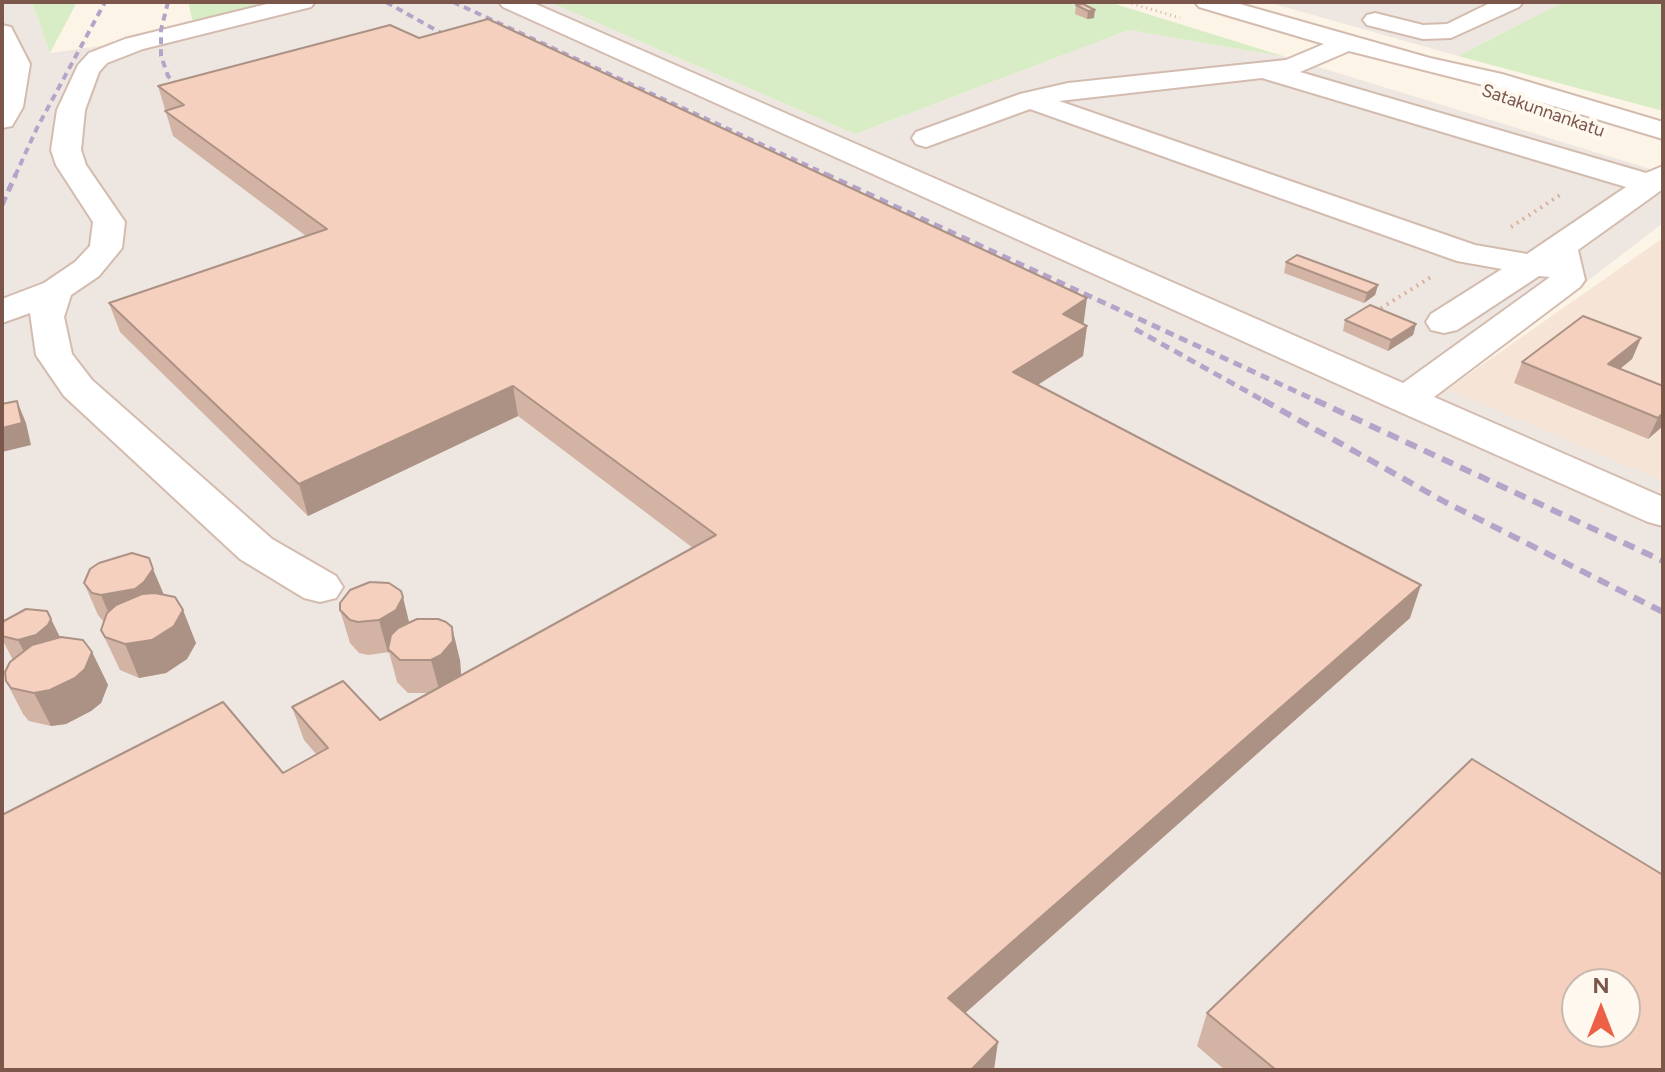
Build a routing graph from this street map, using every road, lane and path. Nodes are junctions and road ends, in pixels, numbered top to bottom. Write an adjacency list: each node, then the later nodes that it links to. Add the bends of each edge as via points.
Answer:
1 (303, 2): 19 (street, via 134,44 98,58 87,70 71,110 66,150 109,222 106,248)
2 (511, 2): 25 (street)
3 (1207, 2): 8 (street, Satakunnankatu)
4 (1403, 2): 6 (street)
5 (1511, 2): 6 (street, via 1451,31 1423,32)
6 (1375, 20): 8 (street)
7 (2, 32): 12 (street, via 17,64)
8 (1340, 42): 9 (street, Satakunnankatu); 10 (street, via 1291,67)
9 (1425, 65): 13 (street, Satakunnankatu); 15 (street, Satakunnankatu, via 1473,87)
10 (1267, 71): 11 (street, via 1068,91); 16 (street, via 1577,162)
11 (1030, 100): 14 (street); 17 (street, via 1435,243)
12 (2, 120)
13 (1663, 131)
14 (926, 138)
15 (1663, 152)
16 (1657, 179): 18 (street)
17 (1493, 258): 18 (street, via 1504,252); 23 (street, via 1429,295)
18 (1554, 260): 23 (street); 24 (street, via 1568,280)
19 (56, 290): 20 (street); 27 (street, via 46,317 54,355 78,388 256,549)
20 (2, 312)
21 (1374, 312): 22 (path)
22 (1387, 318)
23 (1444, 322): 24 (street)
24 (1463, 356): 25 (street)
25 (1405, 400): 26 (street)
26 (1663, 513)
27 (320, 587)

